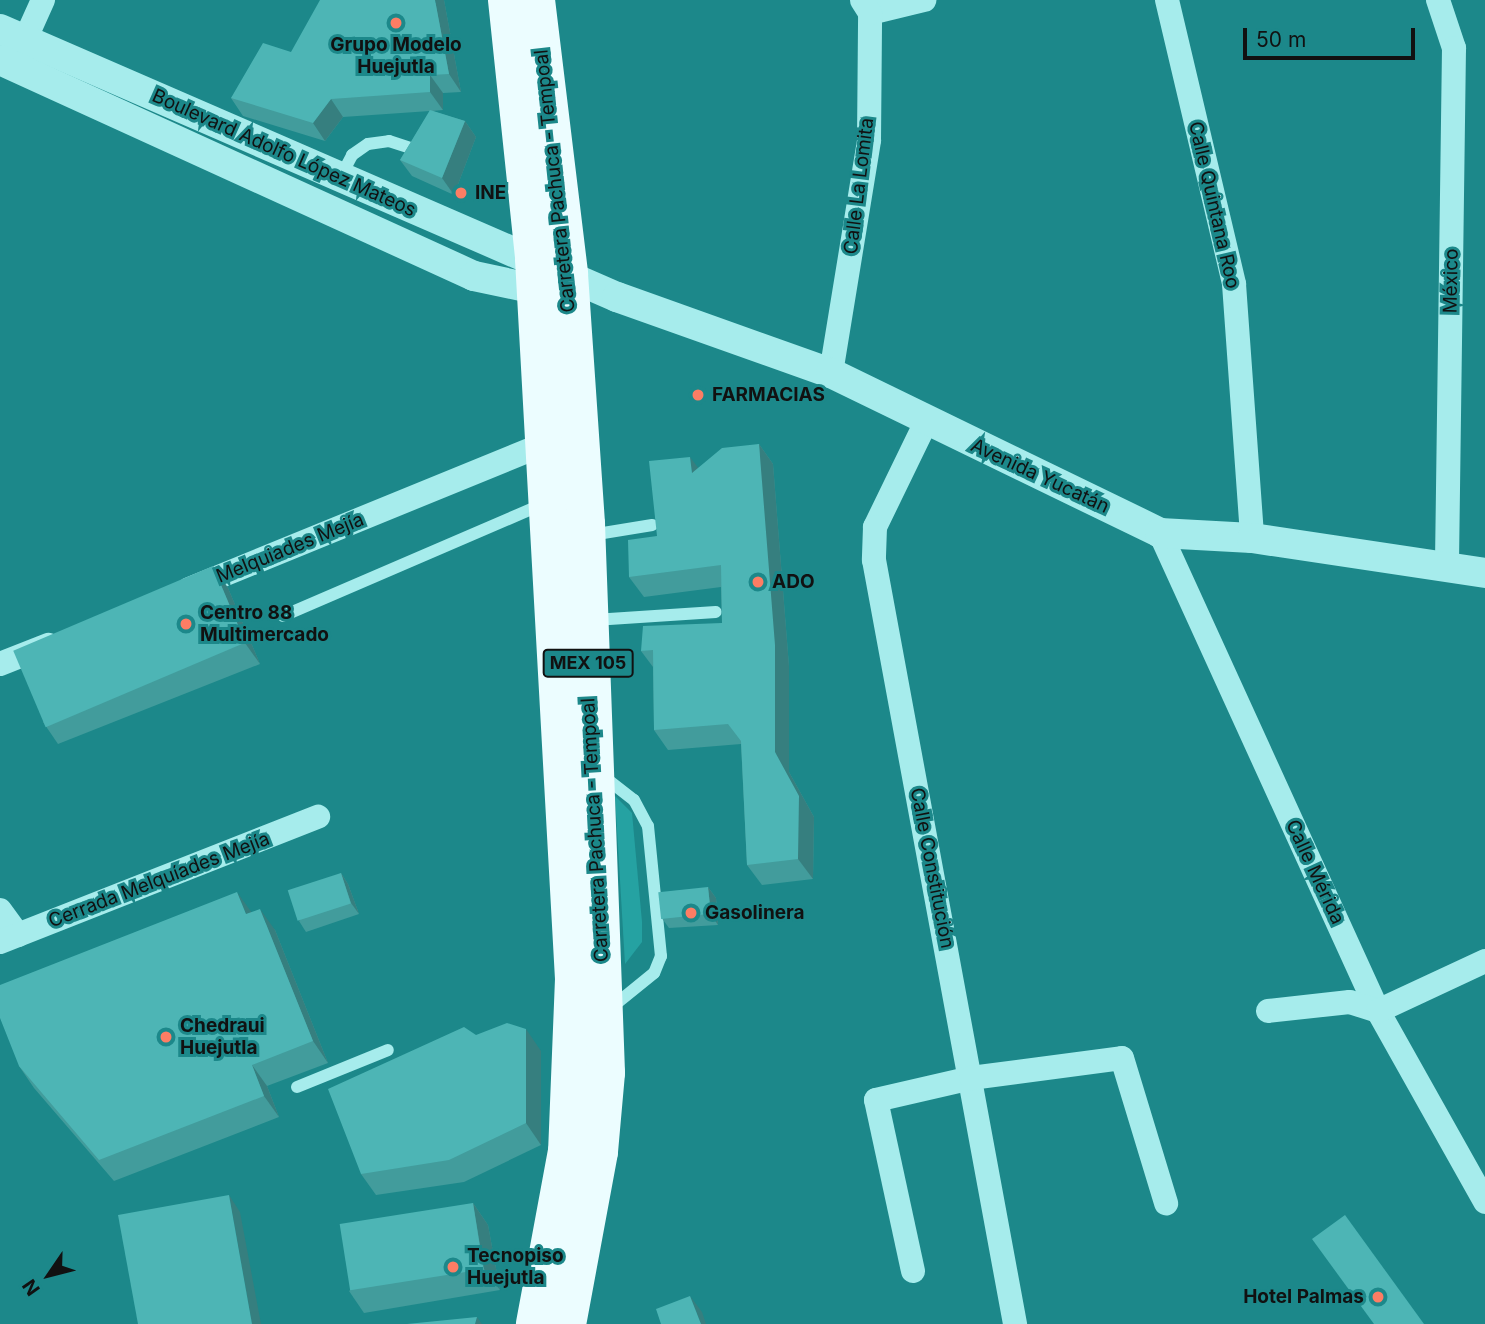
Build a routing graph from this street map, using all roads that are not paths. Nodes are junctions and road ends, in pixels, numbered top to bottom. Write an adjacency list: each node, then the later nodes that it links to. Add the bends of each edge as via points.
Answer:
1 (43, 0): 8 (street)
2 (507, 0): 13 (main road, Carretera Pachuca - Tempoal / MEX 105)
3 (536, 0): 14 (main road, Carretera Pachuca - Tempoal / MEX 105)
4 (924, 0): 7 (street)
5 (1167, 0): 22 (street, Calle Quintana Roo, via 1234,284)
6 (1438, 0): 24 (street, México, via 1454,48)
7 (866, 7): 15 (street, Calle La Lomita, via 869,140)
8 (13, 35): 11 (street, Boulevard Adolfo López Mateos)
9 (0, 60): 12 (street, Boulevard Adolfo López Mateos)
10 (419, 150): 11 (lane, via 388,141 368,144)
11 (333, 175): 12 (street); 13 (street, Boulevard Adolfo López Mateos)
12 (314, 203): 13 (street, Boulevard Adolfo López Mateos, via 474,276)
13 (533, 273): 14 (street, Boulevard Adolfo López Mateos); 17 (main road, Carretera Pachuca - Tempoal / MEX 105)
14 (569, 285): 15 (street, Avenida Yucatán, via 617,297); 20 (main road, Carretera Pachuca - Tempoal / MEX 105)
15 (831, 373): 16 (street, Avenida Yucatán)
16 (926, 422): 21 (street, Avenida Yucatán); 42 (street, Calle Constitución, via 875,527 874,560)
17 (541, 445): 18 (main road, Carretera Pachuca - Tempoal / MEX 105); 26 (street, Melquiades Mejía)
18 (547, 515): 20 (main road); 28 (lane); 32 (main road, Carretera Pachuca - Tempoal / MEX 105)
19 (652, 525): 20 (lane)
20 (586, 530): 29 (main road, Carretera Pachuca - Tempoal / MEX 105)
21 (1160, 533): 22 (street, Avenida Yucatán); 38 (street, Calle Mérida)
22 (1252, 538): 24 (street, Avenida Yucatán)
23 (1485, 547): 24 (street)
24 (1452, 566): 25 (street, Avenida Yucatán)
25 (1485, 573)
26 (165, 598)
27 (716, 612): 29 (lane)
28 (283, 616)
29 (586, 620): 32 (main road, Carretera Pachuca - Tempoal / MEX 105)
30 (76, 634): 31 (street)
31 (0, 664)
32 (576, 764): 39 (main road, Carretera Pachuca - Tempoal / MEX 105); 39 (lane, via 634,800 648,826 661,956 654,972); 40 (main road, Carretera Pachuca - Tempoal / MEX 105)
33 (318, 817): 35 (street, Cerrada Melquíades Mejía)
34 (0, 910): 35 (street)
35 (9, 938)
36 (1485, 961): 38 (street)
37 (1268, 1011): 38 (street, via 1350,1002)
38 (1378, 1011): 44 (street, Calle Mérida)
39 (604, 1014): 40 (lane); 48 (main road, Carretera Pachuca - Tempoal / MEX 105, via 599,1152)
40 (574, 1040): 47 (main road, Carretera Pachuca - Tempoal / MEX 105, via 567,1151)
41 (388, 1050): 43 (lane)
42 (971, 1078): 45 (street, via 1122,1058); 46 (street, via 876,1100); 49 (street, Calle Constitución)
43 (297, 1087)
44 (1485, 1202)
45 (1166, 1203)
46 (912, 1271)
47 (535, 1324)
48 (566, 1324)
49 (1015, 1324)

